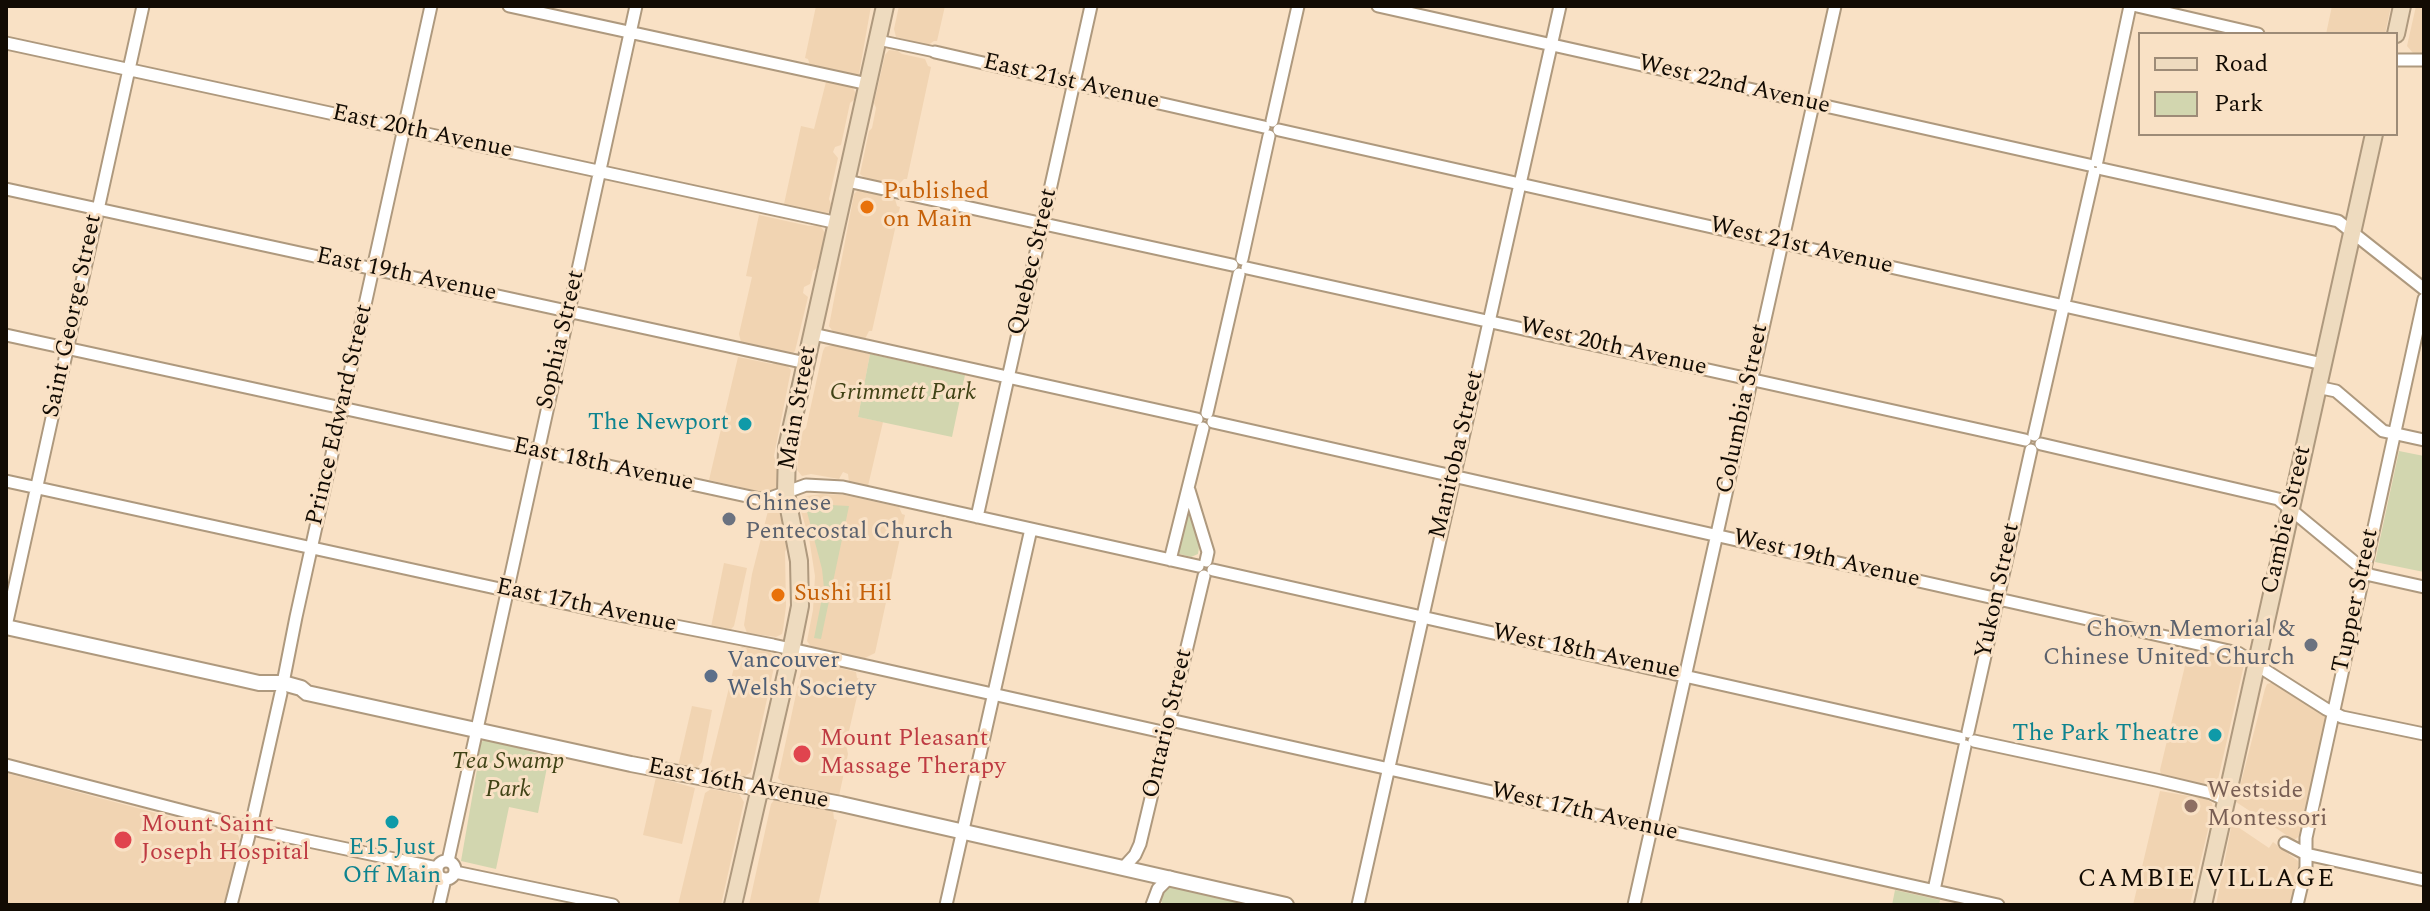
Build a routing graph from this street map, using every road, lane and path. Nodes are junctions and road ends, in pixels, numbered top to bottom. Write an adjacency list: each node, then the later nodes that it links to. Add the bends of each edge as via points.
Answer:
1 (143, 6): 23 (street, Saint George Street)
2 (431, 6): 27 (street, Prince Edward Street)
3 (509, 6): 14 (street)
4 (636, 6): 14 (street, Sophia Street)
5 (885, 6): 17 (main road, Main Street)
6 (1091, 6): 25 (street, Quebec Street)
7 (1298, 6): 28 (street, Ontario Street)
8 (1378, 6): 19 (street, West 22nd Avenue)
9 (1560, 6): 19 (street, Manitoba Street)
10 (1835, 6): 26 (street, Columbia Street)
11 (2130, 6): 30 (street, Yukon Street)
12 (2137, 6): 15 (street)
13 (2402, 6): 16 (main road)
14 (630, 32): 24 (street); 31 (street, Sophia Street)
15 (2249, 32)
16 (2396, 32)
17 (878, 40): 20 (street, East 21st Avenue); 24 (main road, Main Street)
18 (6, 43): 23 (street, East 20th Avenue)
19 (1551, 45): 26 (street, West 22nd Avenue); 33 (street, Manitoba Street)
20 (935, 52): 25 (street, East 21st Avenue)
21 (2398, 60): 22 (street)
22 (2424, 60)
23 (129, 69): 27 (street, East 20th Avenue); 35 (street, Saint George Street)
24 (868, 84): 32 (main road, Main Street)
25 (1073, 84): 28 (street, East 21st Avenue); 37 (street, Quebec Street)
26 (1813, 103): 30 (street, West 22nd Avenue); 39 (street, Columbia Street)
27 (404, 129): 31 (street, East 20th Avenue); 41 (street, Prince Edward Street)
28 (1271, 129): 33 (street, West 21st Avenue); 40 (street, Ontario Street)
29 (2374, 136): 38 (main road, Cambie Street)
30 (2095, 167): 38 (street, West 22nd Avenue, via 2338,221); 44 (street, Yukon Street)
31 (599, 172): 36 (street, East 20th Avenue); 45 (street, Sophia Street)
32 (847, 181): 36 (main road, Main Street); 37 (street)
33 (1520, 184): 39 (street, West 21st Avenue); 46 (street, Manitoba Street)
34 (6, 189): 35 (street, East 19th Avenue)
35 (97, 208): 41 (street, East 19th Avenue); 49 (street, Saint George Street)
36 (838, 223): 47 (main road, Main Street)
37 (1043, 225): 40 (street); 52 (street, Quebec Street)
38 (2352, 232): 42 (street, West 22nd Avenue); 51 (main road, Cambie Street)
39 (1782, 243): 44 (street, West 21st Avenue); 53 (street, Columbia Street)
40 (1240, 266): 46 (street, West 20th Avenue); 56 (street, Ontario Street)
41 (373, 269): 45 (street, East 19th Avenue); 55 (street, Prince Edward Street)
42 (2424, 289)
43 (2424, 299): 57 (street, Tupper Street)
44 (2064, 306): 51 (street, West 21st Avenue); 59 (street, Yukon Street)
45 (568, 311): 50 (street, East 19th Avenue); 60 (street, Sophia Street)
46 (1489, 321): 53 (street, West 20th Avenue); 61 (street, Manitoba Street)
47 (813, 334): 50 (main road, Main Street); 52 (street)
48 (6, 335): 49 (street, East 18th Avenue)
49 (68, 348): 55 (street, East 18th Avenue); 63 (street, Saint George Street)
50 (806, 363): 65 (main road, Main Street, via 787,448)
51 (2323, 364): 54 (main road, Cambie Street)
52 (1009, 378): 56 (street); 67 (street, Quebec Street)
53 (1752, 379): 59 (street, West 20th Avenue); 69 (street, Columbia Street)
54 (2317, 387): 57 (street, via 2336,391 2383,431); 66 (main road, Cambie Street)
55 (342, 409): 60 (street, East 18th Avenue); 70 (street, Prince Edward Street)
56 (1205, 421): 61 (street, West 19th Avenue); 64 (street, Ontario Street)
57 (2394, 434): 58 (street); 73 (street, Tupper Street)
58 (2424, 440)
59 (2033, 442): 66 (street, West 20th Avenue, via 2274,498); 76 (street, Yukon Street)
60 (538, 452): 65 (street, East 18th Avenue, via 765,500); 75 (street, Sophia Street)
61 (1453, 477): 69 (street, West 19th Avenue); 77 (street, Manitoba Street)
62 (6, 481): 63 (street, East 17th Avenue)
63 (37, 488): 70 (street, East 17th Avenue); 78 (street, Saint George Street)
64 (1189, 490): 71 (street, Ontario Street); 72 (street, Ontario Street, via 1208,552)
65 (786, 493): 67 (street, East 18th Avenue, via 806,485 832,485); 79 (main road, Main Street, via 801,585)
66 (2290, 510): 73 (street, West 20th Avenue); 80 (main road, Cambie Street)
67 (977, 517): 68 (street, East 18th Avenue)
68 (1031, 529): 71 (street, East 18th Avenue); 83 (street)
69 (1716, 535): 76 (street, West 19th Avenue); 81 (street, Columbia Street)
70 (311, 549): 75 (street, East 17th Avenue); 82 (street, Prince Edward Street)
71 (1170, 560): 72 (street, East 18th Avenue)
72 (1205, 568): 77 (street, West 18th Avenue); 85 (street, Ontario Street)
73 (2363, 571): 74 (street, West 20th Avenue); 84 (street, Tupper Street)
74 (2424, 587)
75 (508, 591): 79 (street, East 17th Avenue); 86 (street, Sophia Street)
76 (1997, 598): 80 (street, West 19th Avenue, via 2238,653); 89 (street, Yukon Street)
77 (1423, 617): 81 (street, West 18th Avenue); 91 (street, Manitoba Street)
78 (6, 626): 82 (street, East 16th Avenue, via 259,683 270,690)
79 (792, 650): 83 (street, East 17th Avenue); 92 (main road, Main Street)
80 (2256, 664): 84 (street, West 19th Avenue); 93 (main road, Cambie Street)
81 (1684, 674): 89 (street, West 18th Avenue); 95 (street, Columbia Street)
82 (282, 688): 86 (street, East 16th Avenue, via 301,688); 94 (street, Prince Edward Street)
83 (994, 694): 87 (street, East 17th Avenue); 96 (street)
84 (2333, 713): 88 (street, West 19th Avenue); 98 (street, Tupper Street)
85 (1170, 720): 87 (street, Ontario Street); 91 (street, West 17th Avenue)
86 (477, 731): 92 (street, East 16th Avenue); 100 (street, Sophia Street)
87 (1167, 733): 99 (street, Ontario Street, via 1140,844)
88 (2424, 734)
89 (1967, 739): 93 (street, West 18th Avenue); 103 (street, Yukon Street)
90 (6, 765): 94 (street)
91 (1388, 769): 95 (street, West 17th Avenue); 111 (street, Manitoba Street)
92 (760, 788): 96 (street, East 16th Avenue); 107 (main road, Main Street)
93 (2226, 800): 114 (main road, Cambie Street)
94 (251, 828): 100 (street); 104 (street, Prince Edward Street)
95 (1651, 828): 103 (street, West 17th Avenue); 112 (street, Columbia Street)
96 (963, 831): 99 (street, East 16th Avenue); 108 (street)
97 (2285, 843): 98 (street)
98 (2306, 854): 102 (street); 115 (street, Tupper Street)
99 (1124, 867): 101 (street, East 16th Avenue)
100 (446, 870): 105 (street, Sophia Street); 106 (street)
101 (1170, 877): 109 (street); 110 (street, East 16th Avenue)
102 (2424, 880)
103 (1934, 890): 113 (street, West 17th Avenue)
104 (231, 905)
105 (439, 905)
106 (613, 905)
107 (733, 905)
108 (946, 905)
109 (1152, 905)
110 (1286, 905)
111 (1358, 905)
112 (1634, 905)
113 (1998, 905)
114 (2203, 905)
115 (2297, 905)

